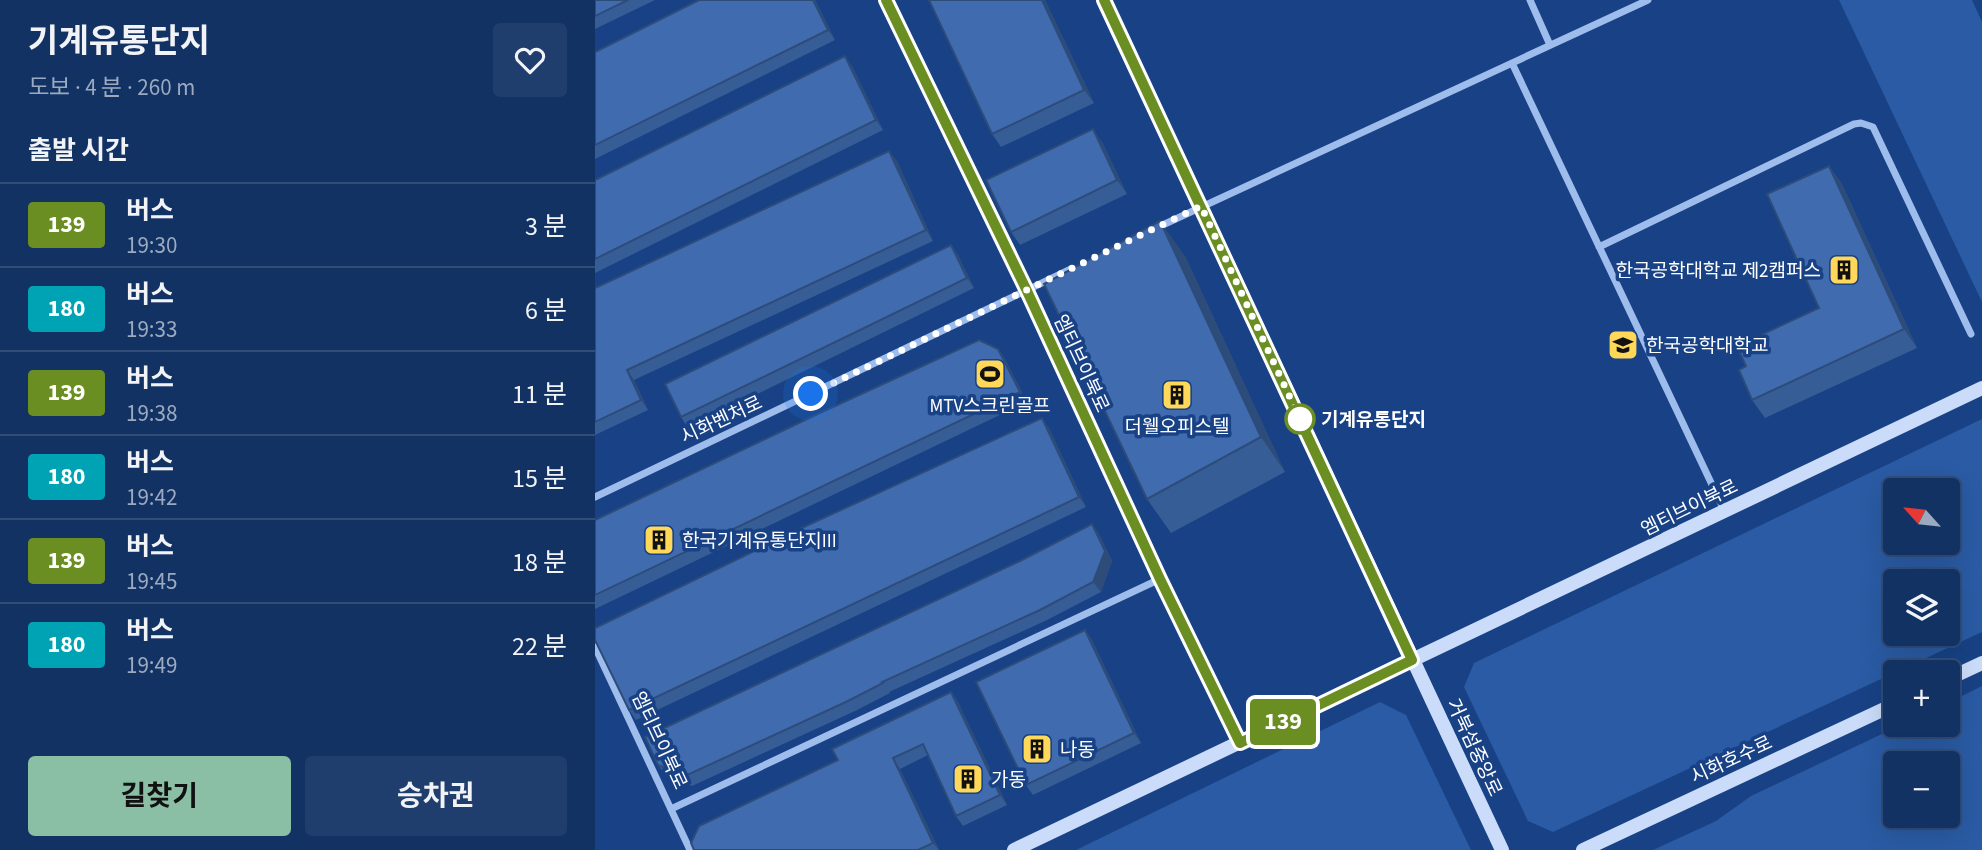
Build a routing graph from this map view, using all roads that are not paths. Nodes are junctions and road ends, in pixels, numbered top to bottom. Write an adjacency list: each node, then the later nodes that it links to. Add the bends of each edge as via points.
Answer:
1 (886, 0): 11 (street, 엠티브이북로)
2 (1104, 0): 7 (street)
3 (1529, 0): 5 (street)
4 (1648, 0): 5 (street)
5 (1550, 45): 6 (street)
6 (1512, 63): 7 (street); 9 (street)
7 (1201, 206): 8 (street); 18 (street)
8 (1151, 230)
9 (1599, 247): 12 (street, via 1854,124 1867,124 1873,127); 15 (street)
10 (1077, 267): 11 (street, 시화벤처로)
11 (1027, 291): 14 (street, 시화벤처로); 16 (street, 엠티브이북로)
12 (1971, 334)
13 (1982, 388): 15 (street, 엠티브이북로)
14 (595, 497)
15 (1724, 511): 18 (street, 엠티브이북로)
16 (1160, 579): 22 (street, 엠티브이북로); 23 (street)
17 (595, 647): 23 (street, 엠티브이북로)
18 (1412, 660): 22 (street, 엠티브이북로); 26 (street, 거북섬중앙로)
19 (1982, 663): 20 (street)
20 (1960, 673)
21 (1883, 710): 27 (street, 시화호수로)
22 (1240, 743): 25 (street, 엠티브이북로)
23 (671, 809): 24 (street, 엠티브이북로)
24 (690, 850)
25 (1014, 850)
26 (1502, 850)
27 (1583, 850)

